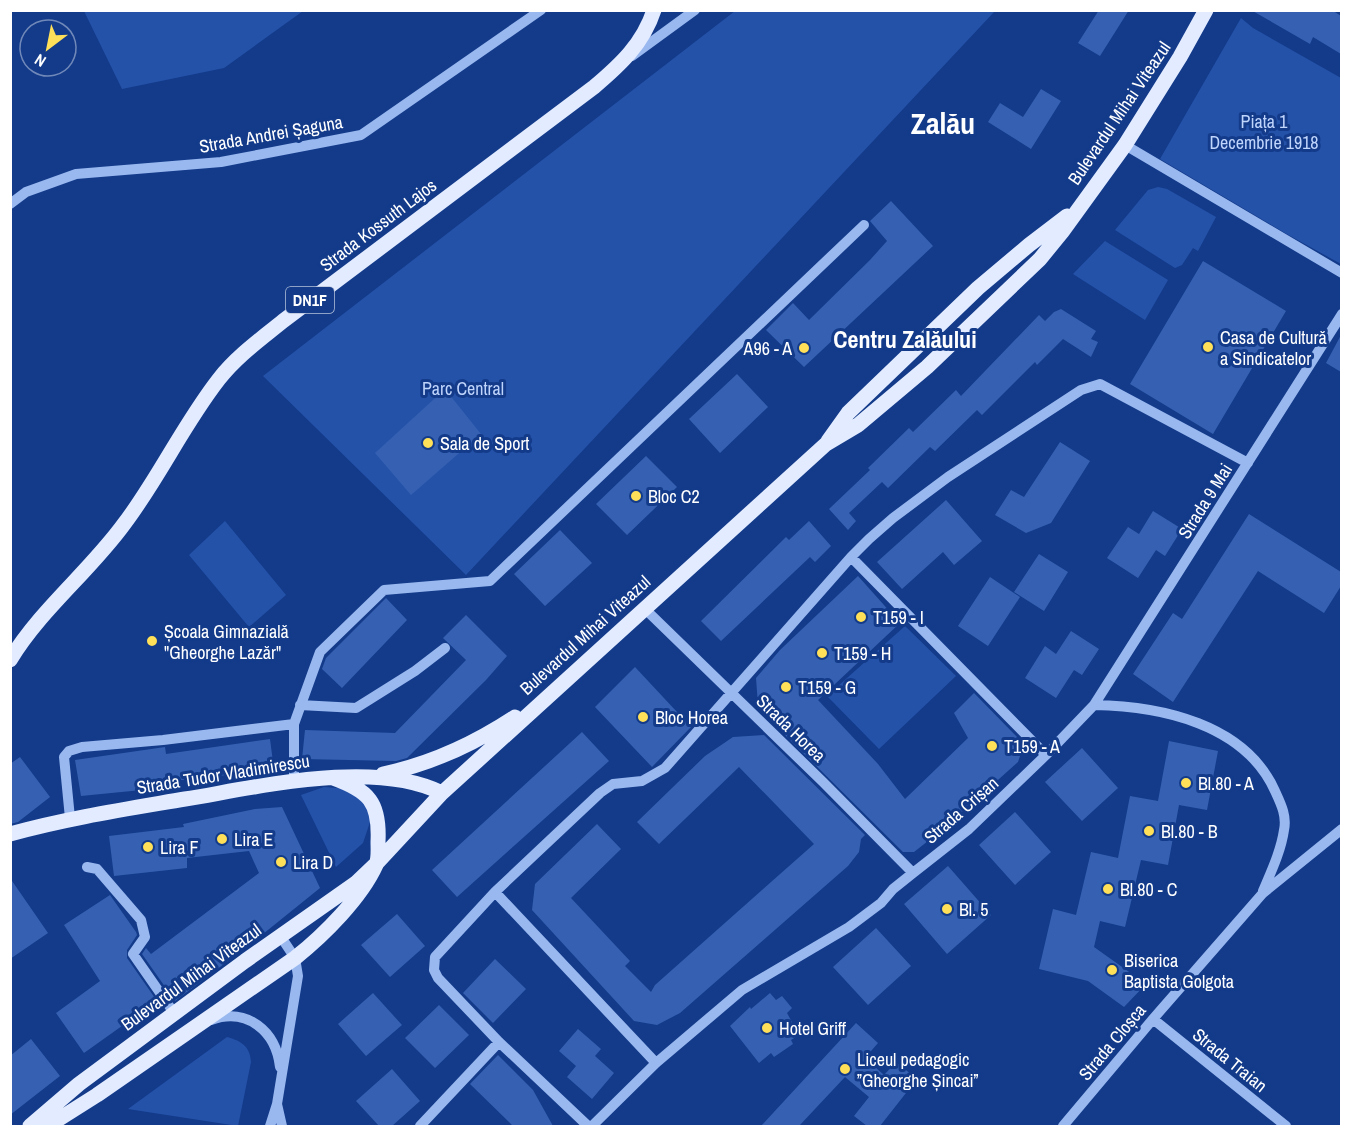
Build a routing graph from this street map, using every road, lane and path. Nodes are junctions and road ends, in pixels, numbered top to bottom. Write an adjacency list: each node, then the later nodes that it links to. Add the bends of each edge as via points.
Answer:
1 (541, 10): 8 (street, Strada Andrei Șaguna, via 362,135 221,162 76,174)
2 (654, 10): 5 (main road, Strada Kossuth Lajos / DN1F, via 638,43)
3 (695, 10): 5 (street)
4 (1206, 10): 6 (main road, Bulevardul Mihai Viteazul)
5 (615, 69): 18 (main road, Strada Kossuth Lajos / DN1F, via 238,358 191,418 126,522 93,562)
6 (1125, 145): 10 (main road, Bulevardul Mihai Viteazul); 12 (street)
7 (10, 189): 8 (street)
8 (26, 192): 9 (street, Strada Andrei Șaguna)
9 (10, 204)
10 (1080, 206): 14 (main road, Bulevardul Mihai Viteazul, via 978,288 848,413); 14 (main road, Bulevardul Mihai Viteazul, via 1040,259 988,310 879,408)
11 (864, 225): 23 (street, via 490,581 384,590 320,651)
12 (1341, 273)
13 (1341, 314): 15 (street, Strada 9 Mai)
14 (826, 444): 17 (main road, Bulevardul Mihai Viteazul)
15 (1248, 463): 16 (street, via 1100,384 1081,390 948,477 892,518); 24 (street, Strada 9 Mai)
16 (851, 557): 21 (street); 26 (street)
17 (644, 608): 21 (street, Strada Horea); 22 (main road, Bulevardul Mihai Viteazul)
18 (15, 641): 20 (main road, Strada Kossuth Lajos / DN1F)
19 (446, 648): 23 (street, via 356,708)
20 (10, 660)
21 (732, 693): 36 (street, Strada Horea); 37 (street, via 665,768 642,781 613,784 600,793)
22 (546, 697): 27 (main road, via 505,724 438,758); 30 (main road, Bulevardul Mihai Viteazul)
23 (300, 705): 25 (street)
24 (1094, 705): 26 (street, Strada Crișan); 38 (street, via 1122,705 1186,718 1212,727 1248,752 1268,775 1284,809 1284,830)
25 (294, 724): 29 (street); 31 (street, via 69,751 64,757)
26 (1046, 755): 36 (street, Strada Crișan, via 969,830)
27 (372, 776): 28 (main road, Strada Tudor Vladimirescu); 30 (main road, Strada Tudor Vladimirescu, via 419,783)
28 (333, 778): 29 (main road, Strada Tudor Vladimirescu); 34 (main road, via 357,786 369,797 378,826)
29 (294, 781): 31 (main road, Strada Tudor Vladimirescu)
30 (442, 793): 34 (main road, Bulevardul Mihai Viteazul)
31 (70, 818): 33 (main road, Strada Tudor Vladimirescu)
32 (1341, 829): 38 (street, Strada Cloșca)
33 (10, 834)
34 (377, 863): 39 (main road, Bulevardul Mihai Viteazul); 40 (main road, Bulevardul Mihai Viteazul, via 354,898)
35 (87, 867): 41 (street, via 97,869 141,920 145,937 133,954)
36 (913, 873): 45 (street, Strada Crișan, via 849,927 742,990)
37 (495, 892): 44 (street, via 435,957 434,970); 45 (street)
38 (1263, 892): 42 (street, Strada Cloșca)
39 (281, 937): 40 (street); 41 (main road, Bulevardul Mihai Viteazul)
40 (295, 958): 43 (main road, Bulevardul Mihai Viteazul); 46 (street, via 298,983)
41 (174, 1014): 48 (main road, Bulevardul Mihai Viteazul, via 79,1084)
42 (1153, 1019): 54 (street, Strada Cloșca); 55 (street, Strada Traian)
43 (198, 1025): 46 (street, via 221,1017 246,1017 273,1043); 49 (main road, Bulevardul Mihai Viteazul)
44 (499, 1042): 52 (street); 53 (street)
45 (656, 1063): 53 (street, Strada Crișan)
46 (282, 1076): 47 (street)
47 (277, 1104): 50 (street); 51 (street)
48 (30, 1126)
49 (48, 1126)
50 (270, 1126)
51 (282, 1126)
52 (420, 1126)
53 (590, 1126)
54 (1063, 1126)
55 (1286, 1126)

